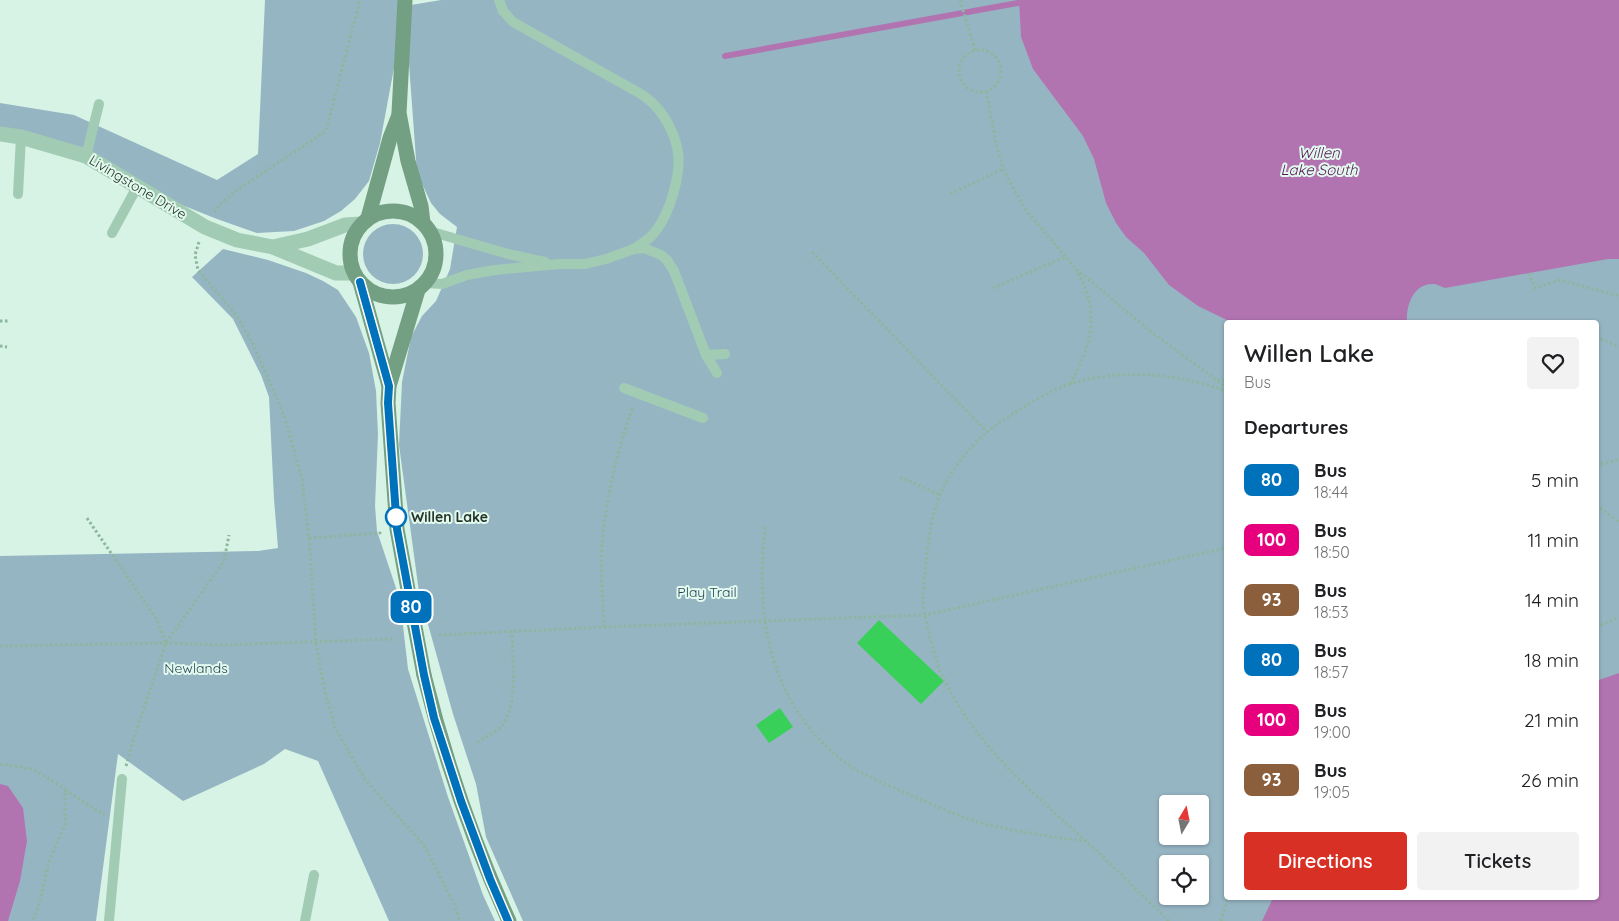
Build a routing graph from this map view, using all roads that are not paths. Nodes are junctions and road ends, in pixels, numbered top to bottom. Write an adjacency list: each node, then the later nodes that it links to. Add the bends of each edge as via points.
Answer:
1 (405, 0): 4 (street)
2 (498, 0): 14 (lane, via 513,22 649,99 666,122 678,149 673,196 655,233)
3 (99, 104): 7 (lane)
4 (399, 113): 10 (street); 11 (street, via 408,162)
5 (0, 134): 6 (street, Livingstone Drive)
6 (22, 137): 7 (street, Livingstone Drive); 9 (lane)
7 (86, 156): 8 (street, Livingstone Drive)
8 (138, 187): 12 (lane); 13 (street, Livingstone Drive, via 205,227 237,240)
9 (18, 194)
10 (364, 221): 11 (street, via 382,212 397,211 406,213); 13 (street, Livingstone Drive); 16 (street, via 350,242 350,263)
11 (426, 227): 15 (lane, via 508,254); 17 (street, via 434,241 436,263)
12 (112, 233)
13 (273, 247): 16 (street, Livingstone Drive)
14 (634, 249): 15 (lane, via 585,264); 19 (lane, via 651,250 670,265)
15 (559, 264): 17 (lane, via 495,270)
16 (356, 278): 17 (street, via 369,291 394,298); 21 (street)
17 (422, 286): 21 (street)
18 (725, 354): 19 (lane)
19 (706, 355): 20 (lane)
20 (716, 373)
21 (389, 386): 28 (street, bridge, via 397,529 424,675 434,718 461,801)
22 (624, 388): 23 (lane)
23 (703, 418)
24 (122, 778): 26 (lane)
25 (314, 875): 27 (lane)
26 (109, 921)
27 (305, 921)
28 (508, 921)

